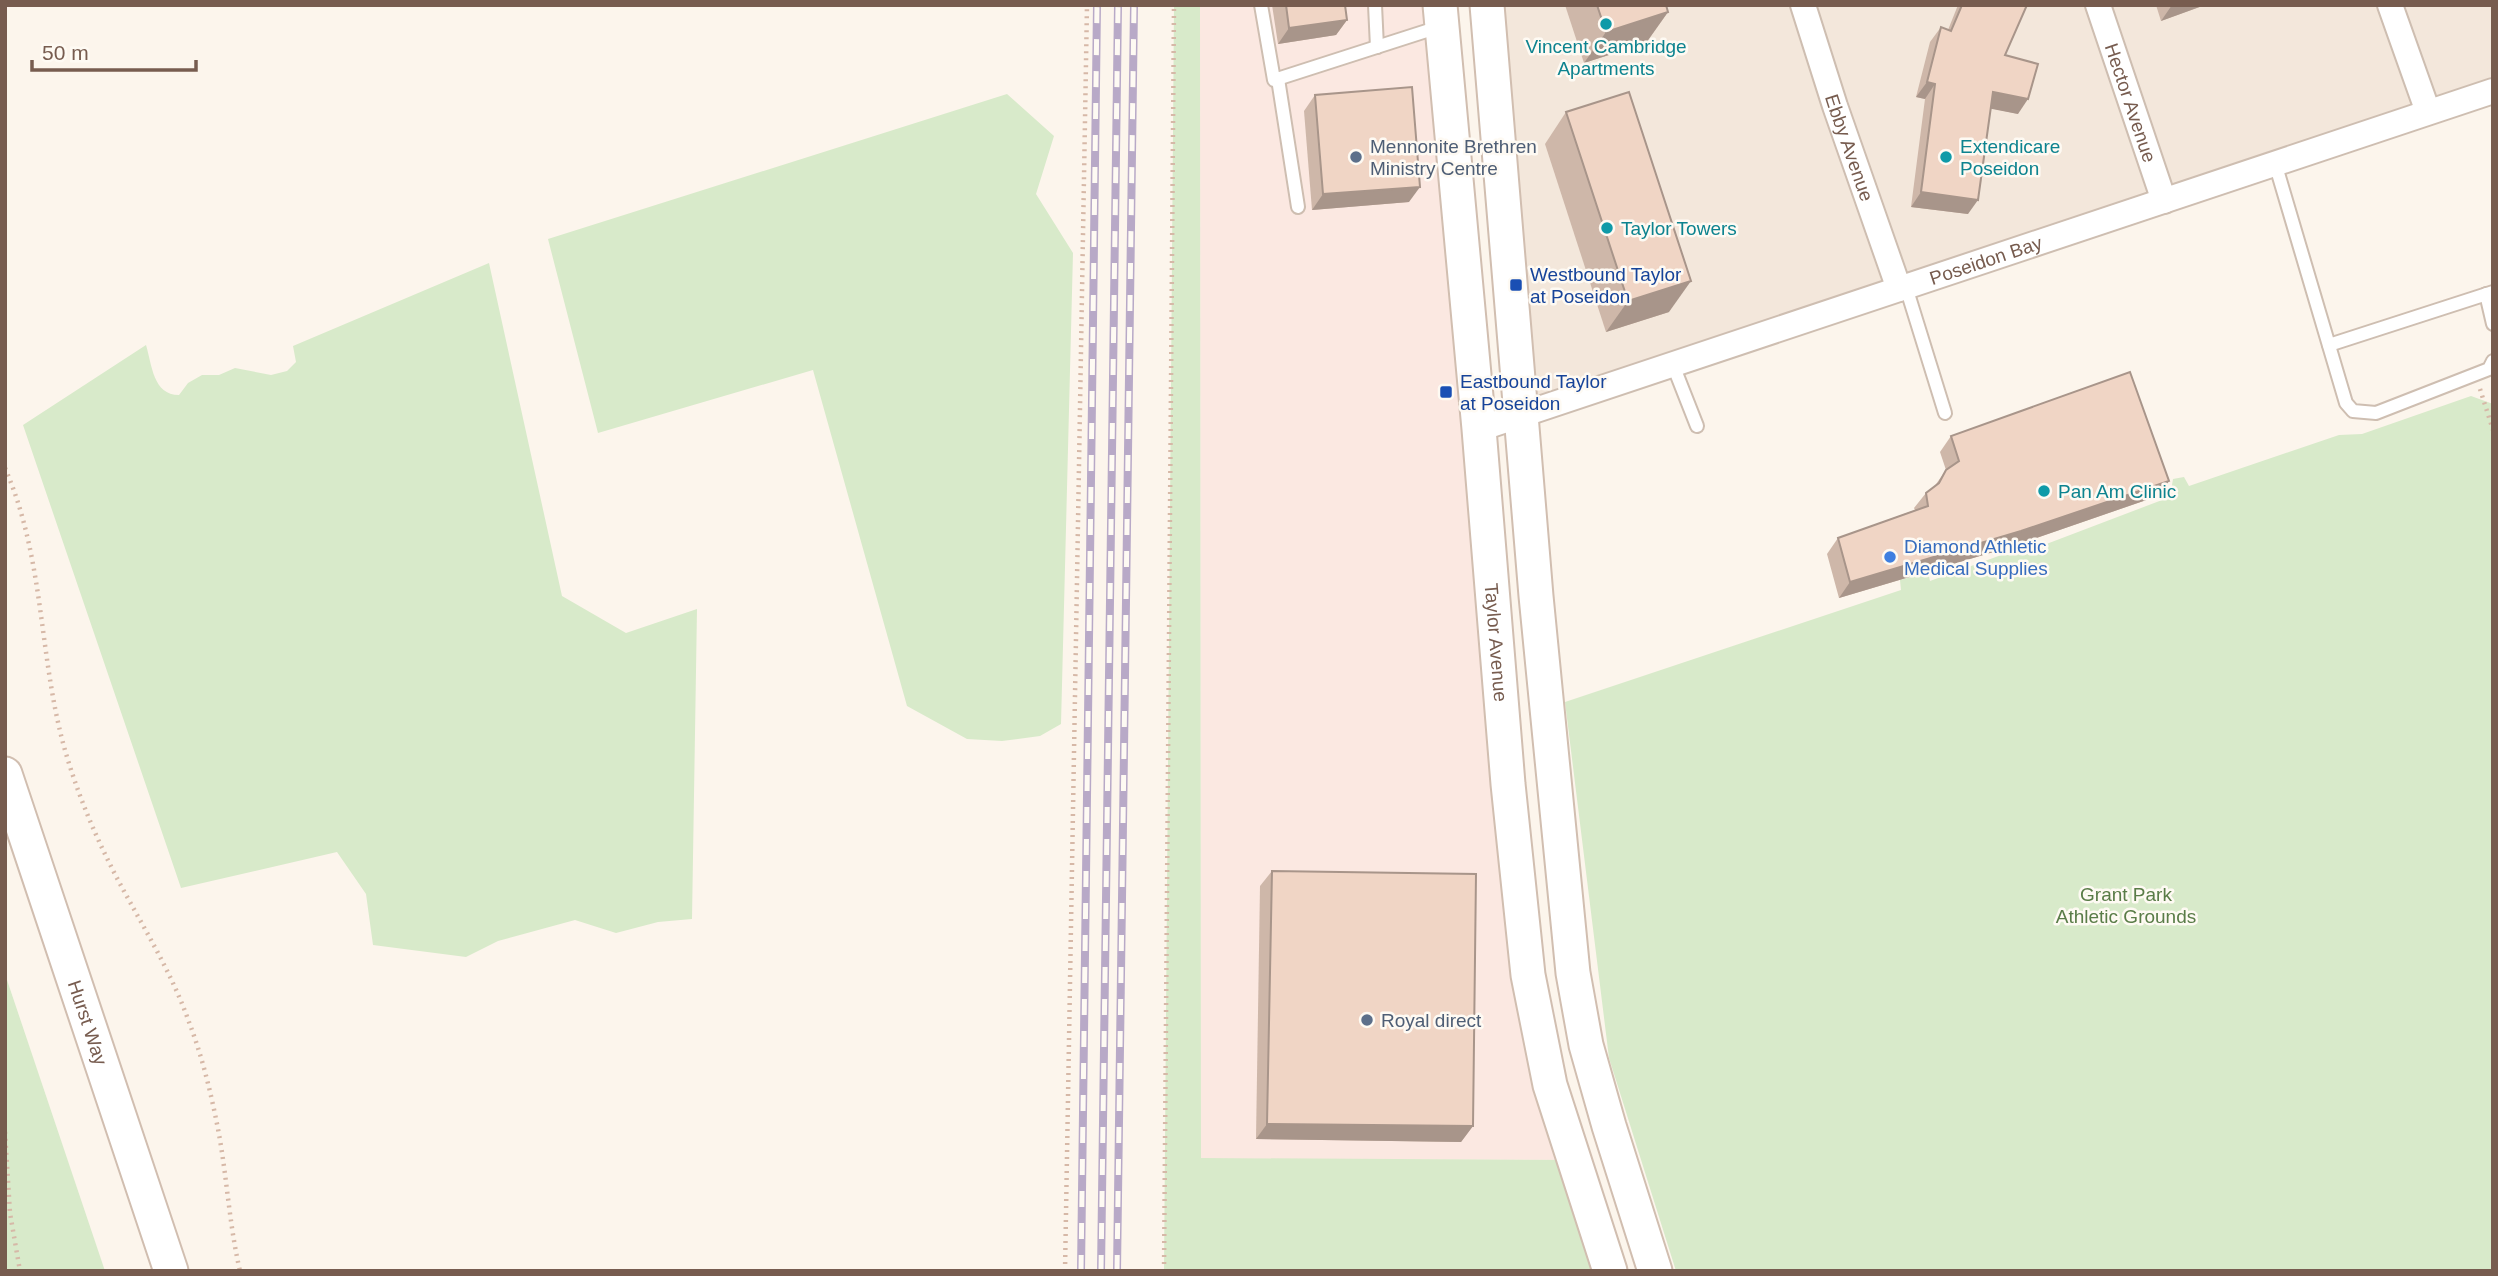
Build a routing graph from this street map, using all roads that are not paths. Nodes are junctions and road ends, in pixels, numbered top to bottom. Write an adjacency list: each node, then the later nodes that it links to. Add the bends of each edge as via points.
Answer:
1 (1261, 5): 9 (lane, via 1274,80)
2 (1374, 5): 8 (lane)
3 (1487, 5): 22 (main road)
4 (1803, 5): 15 (street, Ebby Avenue)
5 (2098, 5): 13 (street, Hector Avenue)
6 (2390, 5): 11 (street)
7 (1441, 16): 8 (lane); 24 (main road, Taylor Avenue)
8 (1377, 47): 9 (lane)
9 (1278, 79): 14 (lane)
10 (2493, 91): 11 (street, Poseidon Bay)
11 (2428, 113): 12 (street, Poseidon Bay)
12 (2275, 163): 13 (street, Poseidon Bay); 18 (lane)
13 (2164, 201): 15 (street, Poseidon Bay)
14 (1298, 207)
15 (1902, 288): 19 (street, Poseidon Bay); 21 (lane)
16 (2489, 293): 17 (lane); 18 (lane)
17 (2493, 324)
18 (2329, 345): 20 (lane, via 2346,403 2353,411 2376,413)
19 (1673, 365): 22 (street, Poseidon Bay); 23 (lane)
20 (2491, 367)
21 (1945, 413)
22 (1521, 415): 24 (street, Poseidon Bay); 28 (main road, via 1573,972 1586,1045)
23 (1697, 426)
24 (1479, 429): 27 (main road, Taylor Avenue, via 1528,975 1550,1085)
25 (5, 774): 26 (main road, Hurst Way)
26 (171, 1271)
27 (1610, 1271)
28 (1655, 1271)

